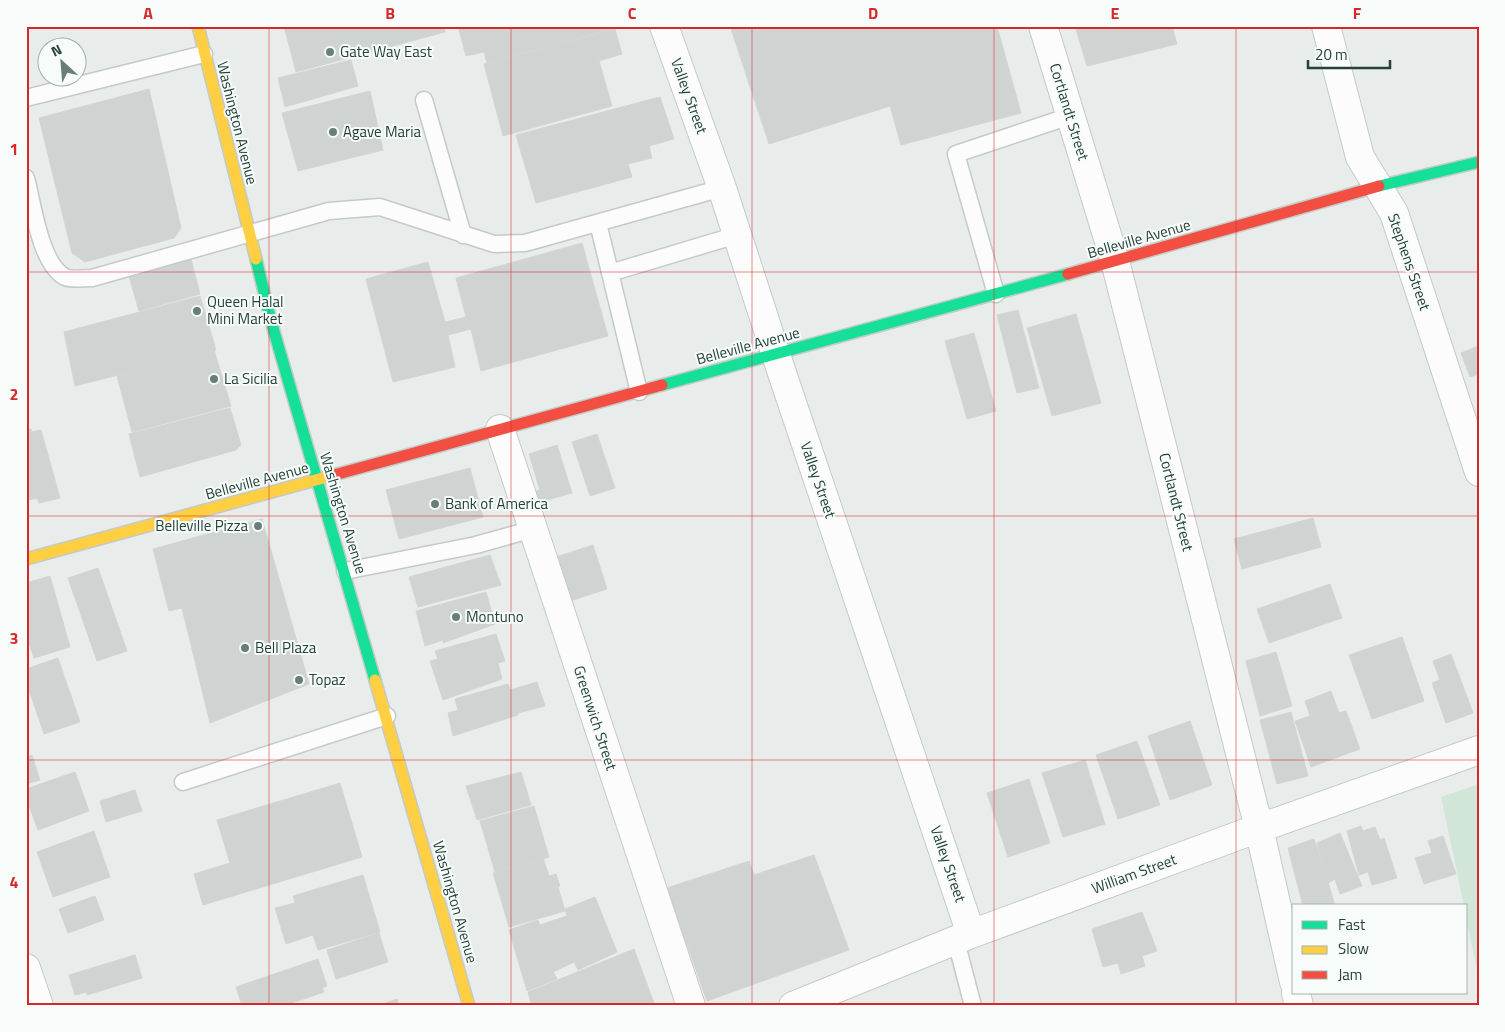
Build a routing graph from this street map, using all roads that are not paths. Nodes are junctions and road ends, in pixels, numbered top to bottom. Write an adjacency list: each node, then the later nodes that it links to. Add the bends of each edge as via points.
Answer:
1 (198, 26): 5 (main road, Washington Avenue)
2 (664, 26): 12 (street, Valley Street)
3 (1043, 26): 8 (street, Cortlandt Street)
4 (1326, 26): 11 (street, Stephens Street, via 1360,157)
5 (204, 54): 6 (lane); 14 (main road, Washington Avenue)
6 (26, 98)
7 (424, 100): 15 (lane)
8 (1070, 116): 17 (street, Cortlandt Street); 19 (lane, via 956,154)
9 (1479, 162): 11 (main road, Belleville Avenue)
10 (26, 178): 14 (lane, via 46,255 66,278 92,278)
11 (1377, 187): 17 (main road, Belleville Avenue); 23 (street, Stephens Street, via 1394,213)
12 (722, 188): 13 (lane); 16 (street, Valley Street)
13 (598, 223): 15 (lane, via 525,243 494,244); 18 (lane)
14 (248, 232): 15 (lane, via 329,211 380,207); 24 (main road, Washington Avenue)
15 (463, 235)
16 (738, 235): 18 (lane); 20 (street, Valley Street)
17 (1115, 261): 19 (main road, Belleville Avenue); 31 (street, Cortlandt Street)
18 (610, 273): 21 (lane)
19 (996, 294): 20 (main road, Belleville Avenue)
20 (776, 354): 21 (main road, Belleville Avenue); 32 (street, Valley Street)
21 (639, 392): 22 (main road, Belleville Avenue)
22 (500, 429): 24 (main road, Belleville Avenue); 25 (street, Greenwich Street)
23 (1479, 472)
24 (317, 480): 26 (main road, Belleville Avenue); 27 (main road, Washington Avenue)
25 (533, 529): 27 (lane, via 476,545); 37 (street, Greenwich Street)
26 (26, 559)
27 (345, 571): 28 (main road, Washington Avenue)
28 (387, 716): 30 (lane); 36 (main road, Washington Avenue)
29 (1479, 750): 31 (street, William Street)
30 (182, 782)
31 (1259, 828): 32 (street, William Street); 34 (street, Cortlandt Street)
32 (964, 938): 38 (street, William Street); 39 (lane)
33 (26, 968): 35 (street)
34 (1292, 973)
35 (39, 1006)
36 (469, 1006)
37 (691, 1006)
38 (793, 1006)
39 (973, 1006)

